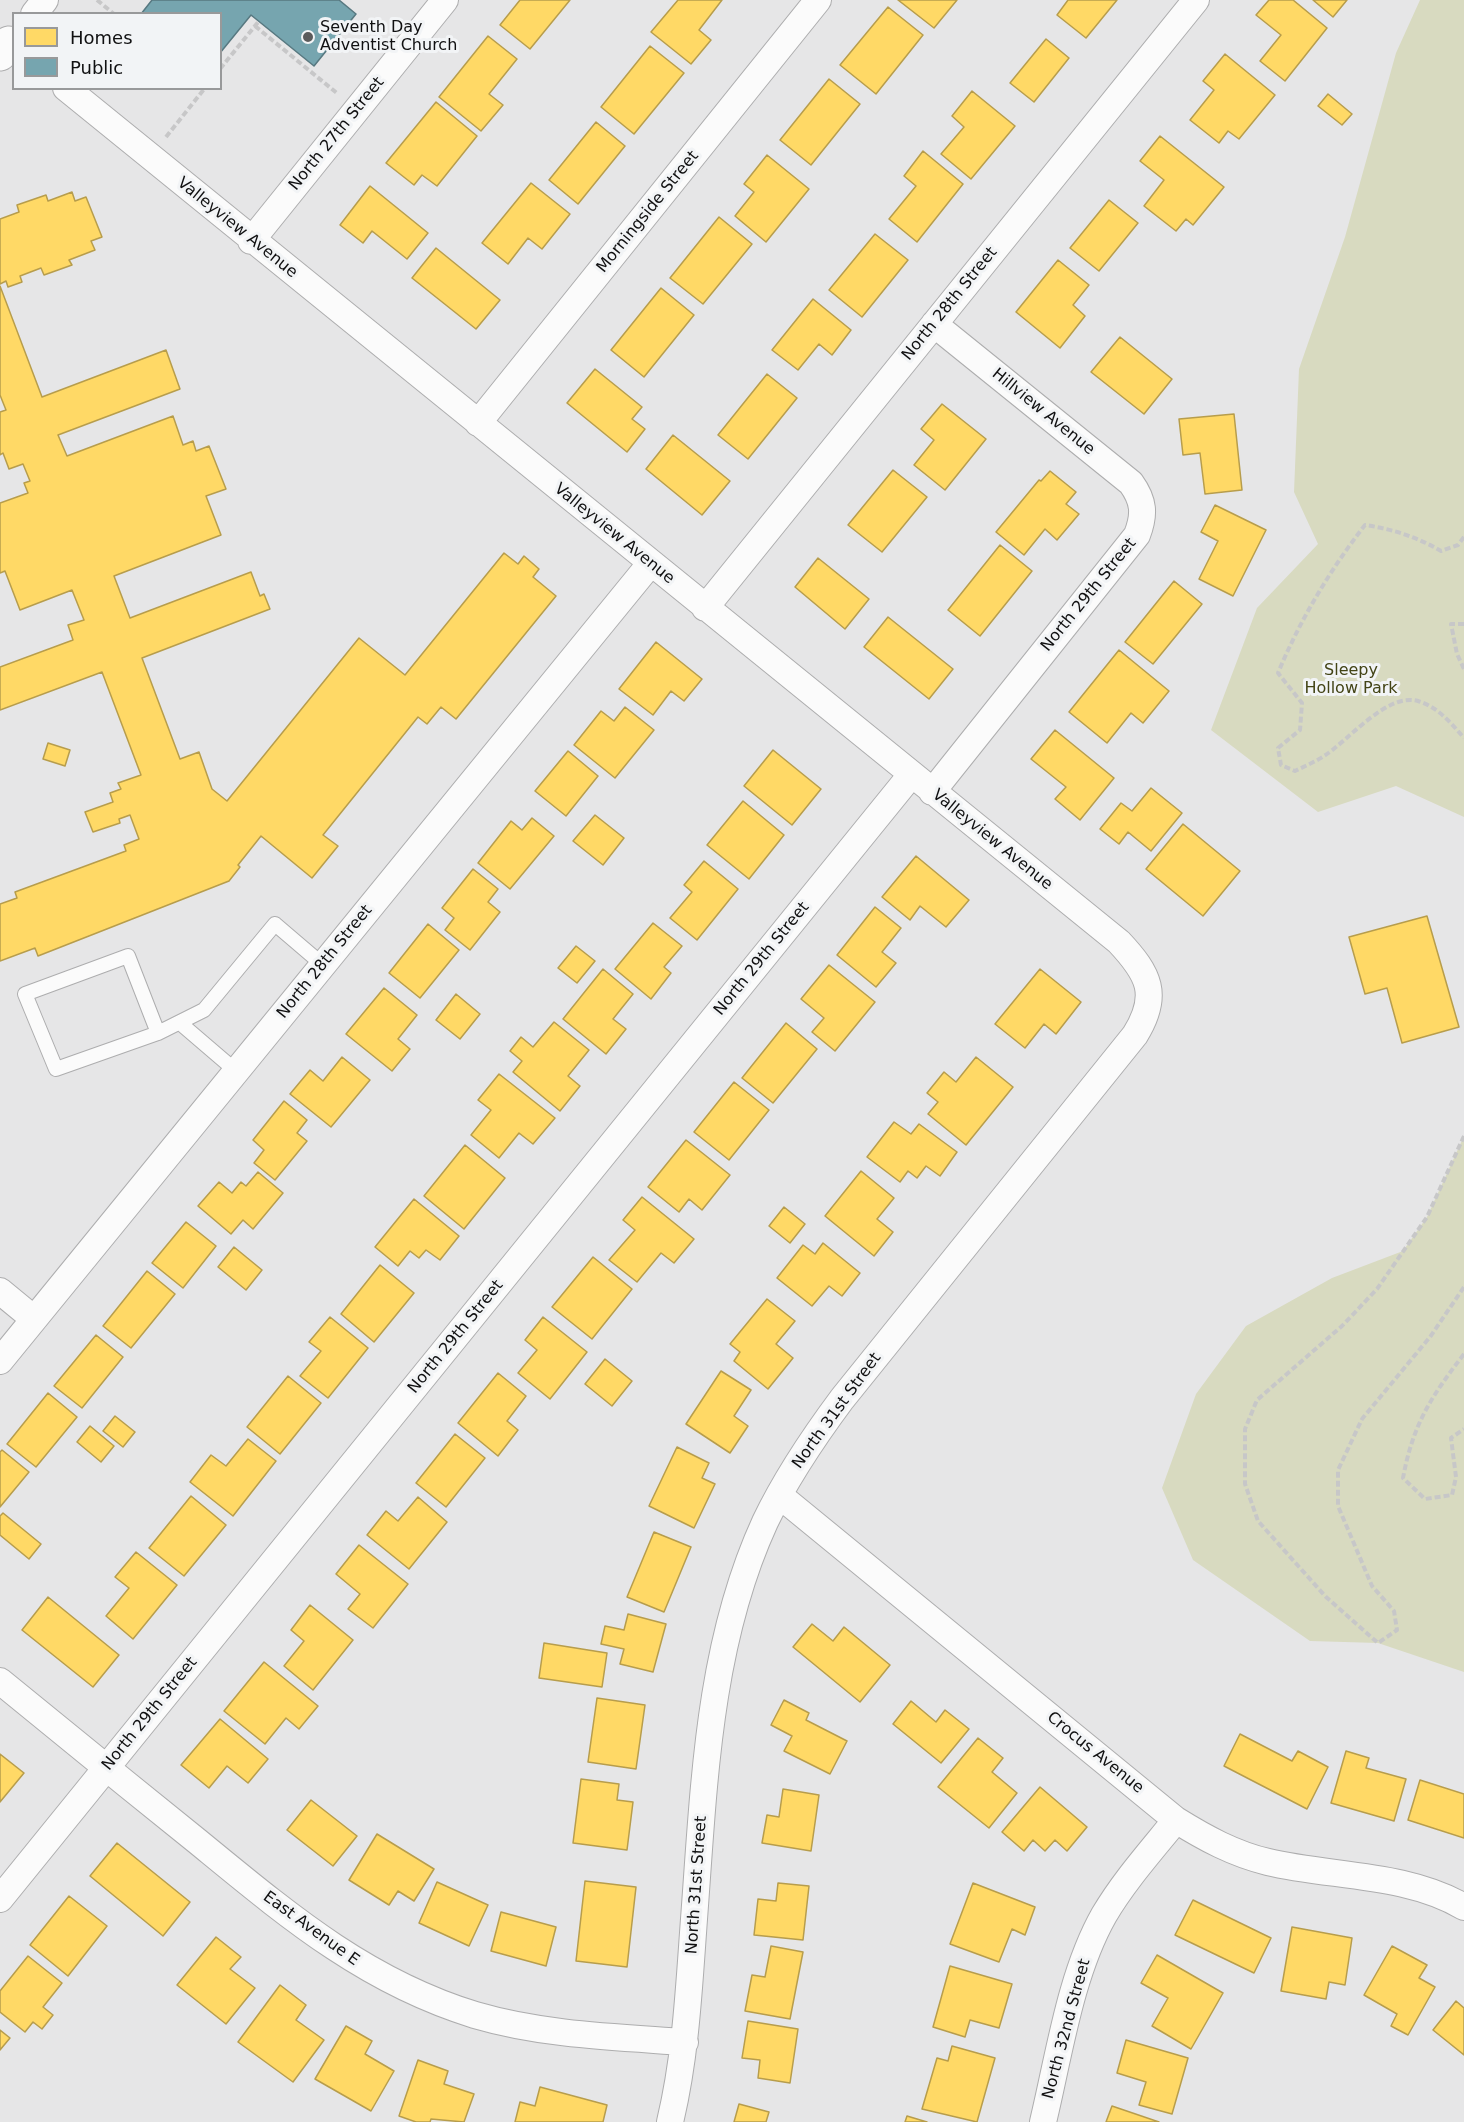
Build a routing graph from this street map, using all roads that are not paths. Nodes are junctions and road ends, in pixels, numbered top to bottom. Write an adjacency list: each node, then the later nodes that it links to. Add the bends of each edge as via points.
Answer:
1 (45, 0): 5 (street)
2 (445, 0): 7 (street, North 27th Street)
3 (818, 0): 9 (street, Morningside Street)
4 (1196, 0): 8 (street, North 28th Street)
5 (35, 12)
6 (68, 90): 7 (street, Valleyview Avenue)
7 (251, 241): 9 (street, Valleyview Avenue)
8 (934, 324): 10 (street, Hillview Avenue, via 1131,483); 12 (street, North 28th Street)
9 (478, 423): 11 (street, Valleyview Avenue)
10 (1143, 506): 14 (street, North 29th Street, via 1143,521 1137,535)
11 (650, 564): 12 (street, Valleyview Avenue); 15 (street, North 28th Street)
12 (705, 608): 13 (street, Valleyview Avenue)
13 (912, 775): 14 (street, Valleyview Avenue); 25 (street, North 29th Street)
14 (932, 792): 16 (street, Valleyview Avenue, via 1119,942 1144,973)
15 (323, 965): 17 (lane, via 275,924 204,1010); 19 (street, North 28th Street)
16 (1150, 991): 23 (street, North 31st Street, via 1144,1021 1135,1035 842,1399 799,1459)
17 (180, 1023): 18 (lane); 19 (lane)
18 (159, 1033): 18 (lane, via 128,956 25,994 56,1069)
19 (236, 1071): 21 (street, North 28th Street)
20 (0, 1291): 21 (street)
21 (34, 1319): 22 (street, North 28th Street)
22 (0, 1361)
23 (779, 1495): 26 (street, Crocus Avenue); 29 (street, North 31st Street, via 739,1592 718,1682 705,1786)
24 (0, 1681): 25 (street, East Avenue E)
25 (106, 1768): 27 (street, North 29th Street); 29 (street, East Avenue E, via 299,1923 399,1986 454,2008 517,2025 561,2033)
26 (1176, 1820): 28 (street, Crocus Avenue, via 1244,1855 1415,1888); 31 (street, North 32nd Street, via 1119,1892 1089,1947)
27 (0, 1899)
28 (1464, 1907)
29 (685, 2042): 30 (street, North 31st Street)
30 (670, 2122)
31 (1043, 2122)

